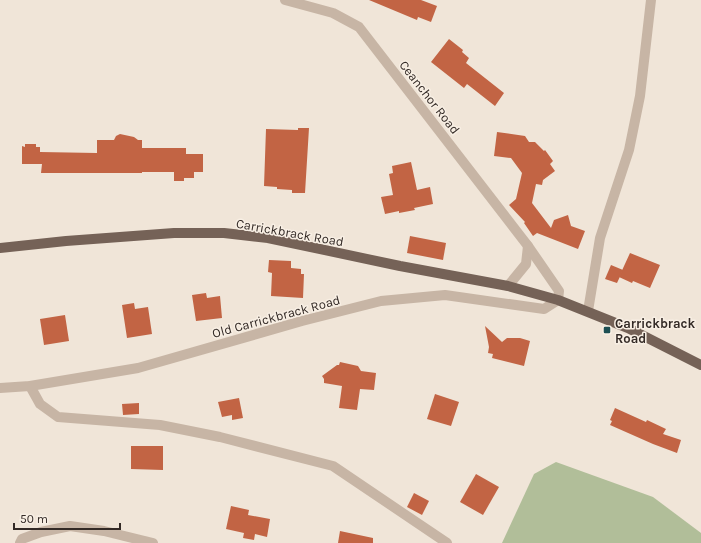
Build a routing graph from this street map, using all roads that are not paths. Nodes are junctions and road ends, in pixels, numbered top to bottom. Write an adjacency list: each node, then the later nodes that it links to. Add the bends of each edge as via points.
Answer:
1 (285, 0): 3 (street, Ceanchor Road, via 333,13 359,27)
2 (651, 0): 7 (street, via 640,96 629,150 600,238)
3 (528, 246): 5 (street, via 526,264); 6 (street, Ceanchor Road, via 559,291)
4 (0, 248): 5 (main road, Carrickbrack Road, via 124,236 224,233 268,238)
5 (508, 286): 6 (main road, Carrickbrack Road)
6 (558, 300): 7 (main road, Carrickbrack Road); 9 (street, Old Carrickbrack Road, via 544,309 445,295 381,301 138,368)
7 (588, 311): 8 (main road, Carrickbrack Road)
8 (701, 365)
9 (30, 386): 10 (street, Old Carrickbrack Road); 13 (street, via 40,404 58,417 160,426 333,466)
10 (0, 388)
11 (20, 543): 12 (street, via 22,539 41,532 70,526 104,531)
12 (152, 543)
13 (447, 543)

